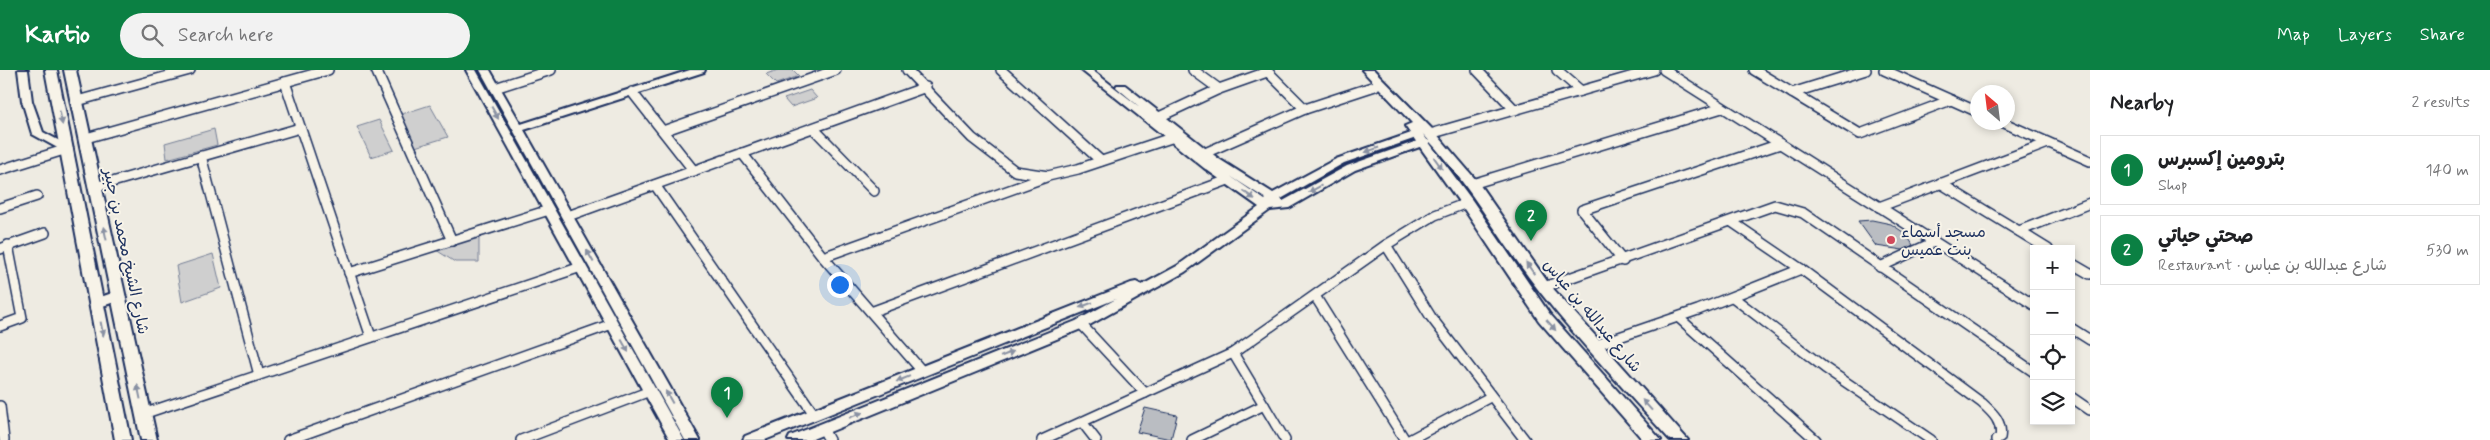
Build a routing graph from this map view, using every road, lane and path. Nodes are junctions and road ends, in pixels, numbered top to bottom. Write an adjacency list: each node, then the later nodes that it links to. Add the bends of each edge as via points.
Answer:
1 (23, 70): 53 (street, via 27,101 38,134)
2 (51, 70): 53 (main road, one-way to 53)
3 (70, 70): 37 (main road, شارع الشيخ محمد بن جبير)
4 (190, 70): 37 (street)
5 (328, 70): 28 (street)
6 (376, 70): 79 (street)
7 (471, 70): 74 (street, one-way to 74)
8 (486, 70): 31 (street)
9 (552, 70): 31 (street)
10 (700, 70): 34 (street)
11 (836, 70): 47 (street)
12 (907, 70): 30 (street)
13 (1001, 70): 57 (street)
14 (1086, 70): 50 (street)
15 (1099, 70): 42 (street)
16 (1193, 70): 32 (street)
17 (1359, 70): 29 (main road, شارع عبدالله بن عباس)
18 (1368, 70): 48 (main road, شارع عبدالله بن عباس)
19 (1477, 70): 41 (street)
20 (1557, 70): 33 (street)
21 (1654, 70): 33 (street)
22 (1664, 70): 38 (street)
23 (1754, 70): 35 (street)
24 (1866, 70): 35 (street)
25 (1884, 70): 36 (street)
26 (670, 71): 43 (street)
27 (1266, 71): 32 (street); 40 (street)
28 (284, 82): 44 (street); 49 (street)
29 (1375, 86): 40 (street); 48 (main road, شارع عبدالله بن عباس)
30 (926, 87): 46 (street); 61 (street, via 972,138 1015,172)
31 (495, 88): 43 (street)
32 (1219, 89): 42 (street)
33 (1581, 91): 41 (street)
34 (632, 92): 43 (street); 47 (street)
35 (1792, 93): 36 (street, via 1860,134)
36 (1951, 100): 39 (street)
37 (77, 101): 49 (main road, شارع الشيخ محمد بن جبير)
38 (1722, 108): 52 (street); 64 (street)
39 (1970, 108)
40 (1305, 109): 55 (street)
41 (1515, 110): 48 (street)
42 (1159, 117): 55 (street)
43 (516, 125): 75 (street)
44 (300, 128): 56 (street); 91 (street)
45 (2015, 128): 51 (street)
46 (814, 129): 54 (street); 67 (street)
47 (663, 131): 60 (street)
48 (1424, 137): 64 (main road, شارع عبدالله بن عباس); 69 (street, one-way to 69, via 1340,161); 69 (street, one-way to 69, via 1351,168 1285,206); 70 (main road, شارع عبدالله بن عباس, one-way to 70)
49 (86, 138): 66 (main road, شارع الشيخ محمد بن جبير)
50 (1171, 138): 57 (street); 62 (street)
51 (2048, 143): 58 (street); 63 (street)
52 (1780, 144): 72 (street); 85 (street, via 1582,210)
53 (67, 149): 59 (street); 98 (main road)
54 (742, 153): 60 (street); 84 (street)
55 (1205, 153): 69 (street)
56 (201, 156): 66 (street); 111 (street)
57 (1101, 161): 61 (street)
58 (2090, 161)
59 (0, 170)
60 (694, 171): 65 (street)
61 (1048, 176): 84 (street)
62 (1228, 180): 69 (street, one-way to 69); 99 (street)
63 (1940, 183): 72 (street); 77 (street)
64 (1472, 184): 93 (main road, شارع عبدالله بن عباس, one-way to 64)
65 (655, 185): 75 (street); 120 (street)
66 (96, 187): 94 (main road, شارع الشيخ محمد بن جبير, one-way to 66)
67 (874, 191)
68 (37, 196): 73 (street)
69 (1269, 203): 89 (street)
70 (1467, 203): 82 (street, via 1435,215); 124 (main road, شارع عبدالله بن عباس, one-way to 124, via 1544,317)
71 (2090, 203): 77 (street)
72 (1879, 207): 80 (street)
73 (0, 208)
74 (549, 210): 79 (street); 87 (street)
75 (568, 216): 131 (street, one-way to 75)
76 (1732, 222): 85 (street); 88 (street, via 1775,205 1794,209); 90 (street)
77 (2019, 231): 81 (street)
78 (45, 233): 83 (street)
79 (452, 241): 91 (street)
80 (1934, 242): 88 (street); 97 (street)
81 (2042, 245)
82 (1386, 246): 95 (street); 114 (street, via 1431,317)
83 (4, 247): 103 (street, via 22,318)
84 (823, 257): 99 (street)
85 (1623, 261): 93 (street)
86 (2075, 265): 92 (street)
87 (581, 267): 101 (street); 105 (street)
88 (1880, 267): 109 (street)
89 (1181, 269): 102 (street); 110 (street, one-way to 110)
90 (1801, 269): 96 (street); 144 (street, via 1978,399 2000,422 2002,432)
91 (349, 273): 105 (street)
92 (2090, 274)
93 (1544, 287): 107 (main road, شارع عبدالله بن عباس)
94 (118, 296): 98 (street); 119 (main road, شارع الشيخ محمد بن جبير, one-way to 94)
95 (1315, 296): 108 (street); 138 (street)
96 (1734, 298): 100 (street); 143 (street, via 1825,368)
97 (2030, 302)
98 (97, 303): 126 (main road, one-way to 126)
99 (871, 312): 110 (street)
100 (1679, 318): 107 (street); 142 (street)
101 (612, 324): 112 (street, one-way to 112); 128 (street)
102 (1081, 324): 113 (street); 123 (street, one-way to 102)
103 (0, 326)
104 (2075, 331): 106 (street)
105 (371, 337): 111 (street)
106 (2090, 340)
107 (1593, 346): 141 (main road, شارع عبدالله بن عباس, one-way to 107)
108 (1233, 353): 113 (street); 116 (street)
109 (2030, 369)
110 (922, 371): 120 (street, one-way to 120)
111 (259, 375): 119 (street)
112 (650, 391): 129 (street); 130 (street)
113 (1145, 393): 121 (street)
114 (1490, 396): 139 (street); 140 (street)
115 (2075, 400): 118 (street)
116 (1264, 405): 136 (street); 137 (street)
117 (0, 406): 122 (street)
118 (2090, 410)
119 (143, 414): 127 (main road, شارع الشيخ محمد بن جبير)
120 (814, 414): 132 (street)
121 (1082, 422): 134 (street); 135 (street)
122 (1, 423): 125 (street)
123 (826, 434): 133 (street)
124 (1647, 439)
125 (4, 440)
126 (123, 440)
127 (149, 440)
128 (288, 440)
129 (522, 440)
130 (677, 440)
131 (693, 440)
132 (750, 440)
133 (794, 440)
134 (1042, 440)
135 (1096, 440)
136 (1192, 440)
137 (1284, 440)
138 (1404, 440)
139 (1409, 440)
140 (1525, 440)
141 (1680, 440)
142 (1816, 440)
143 (1932, 440)
144 (1996, 440)

